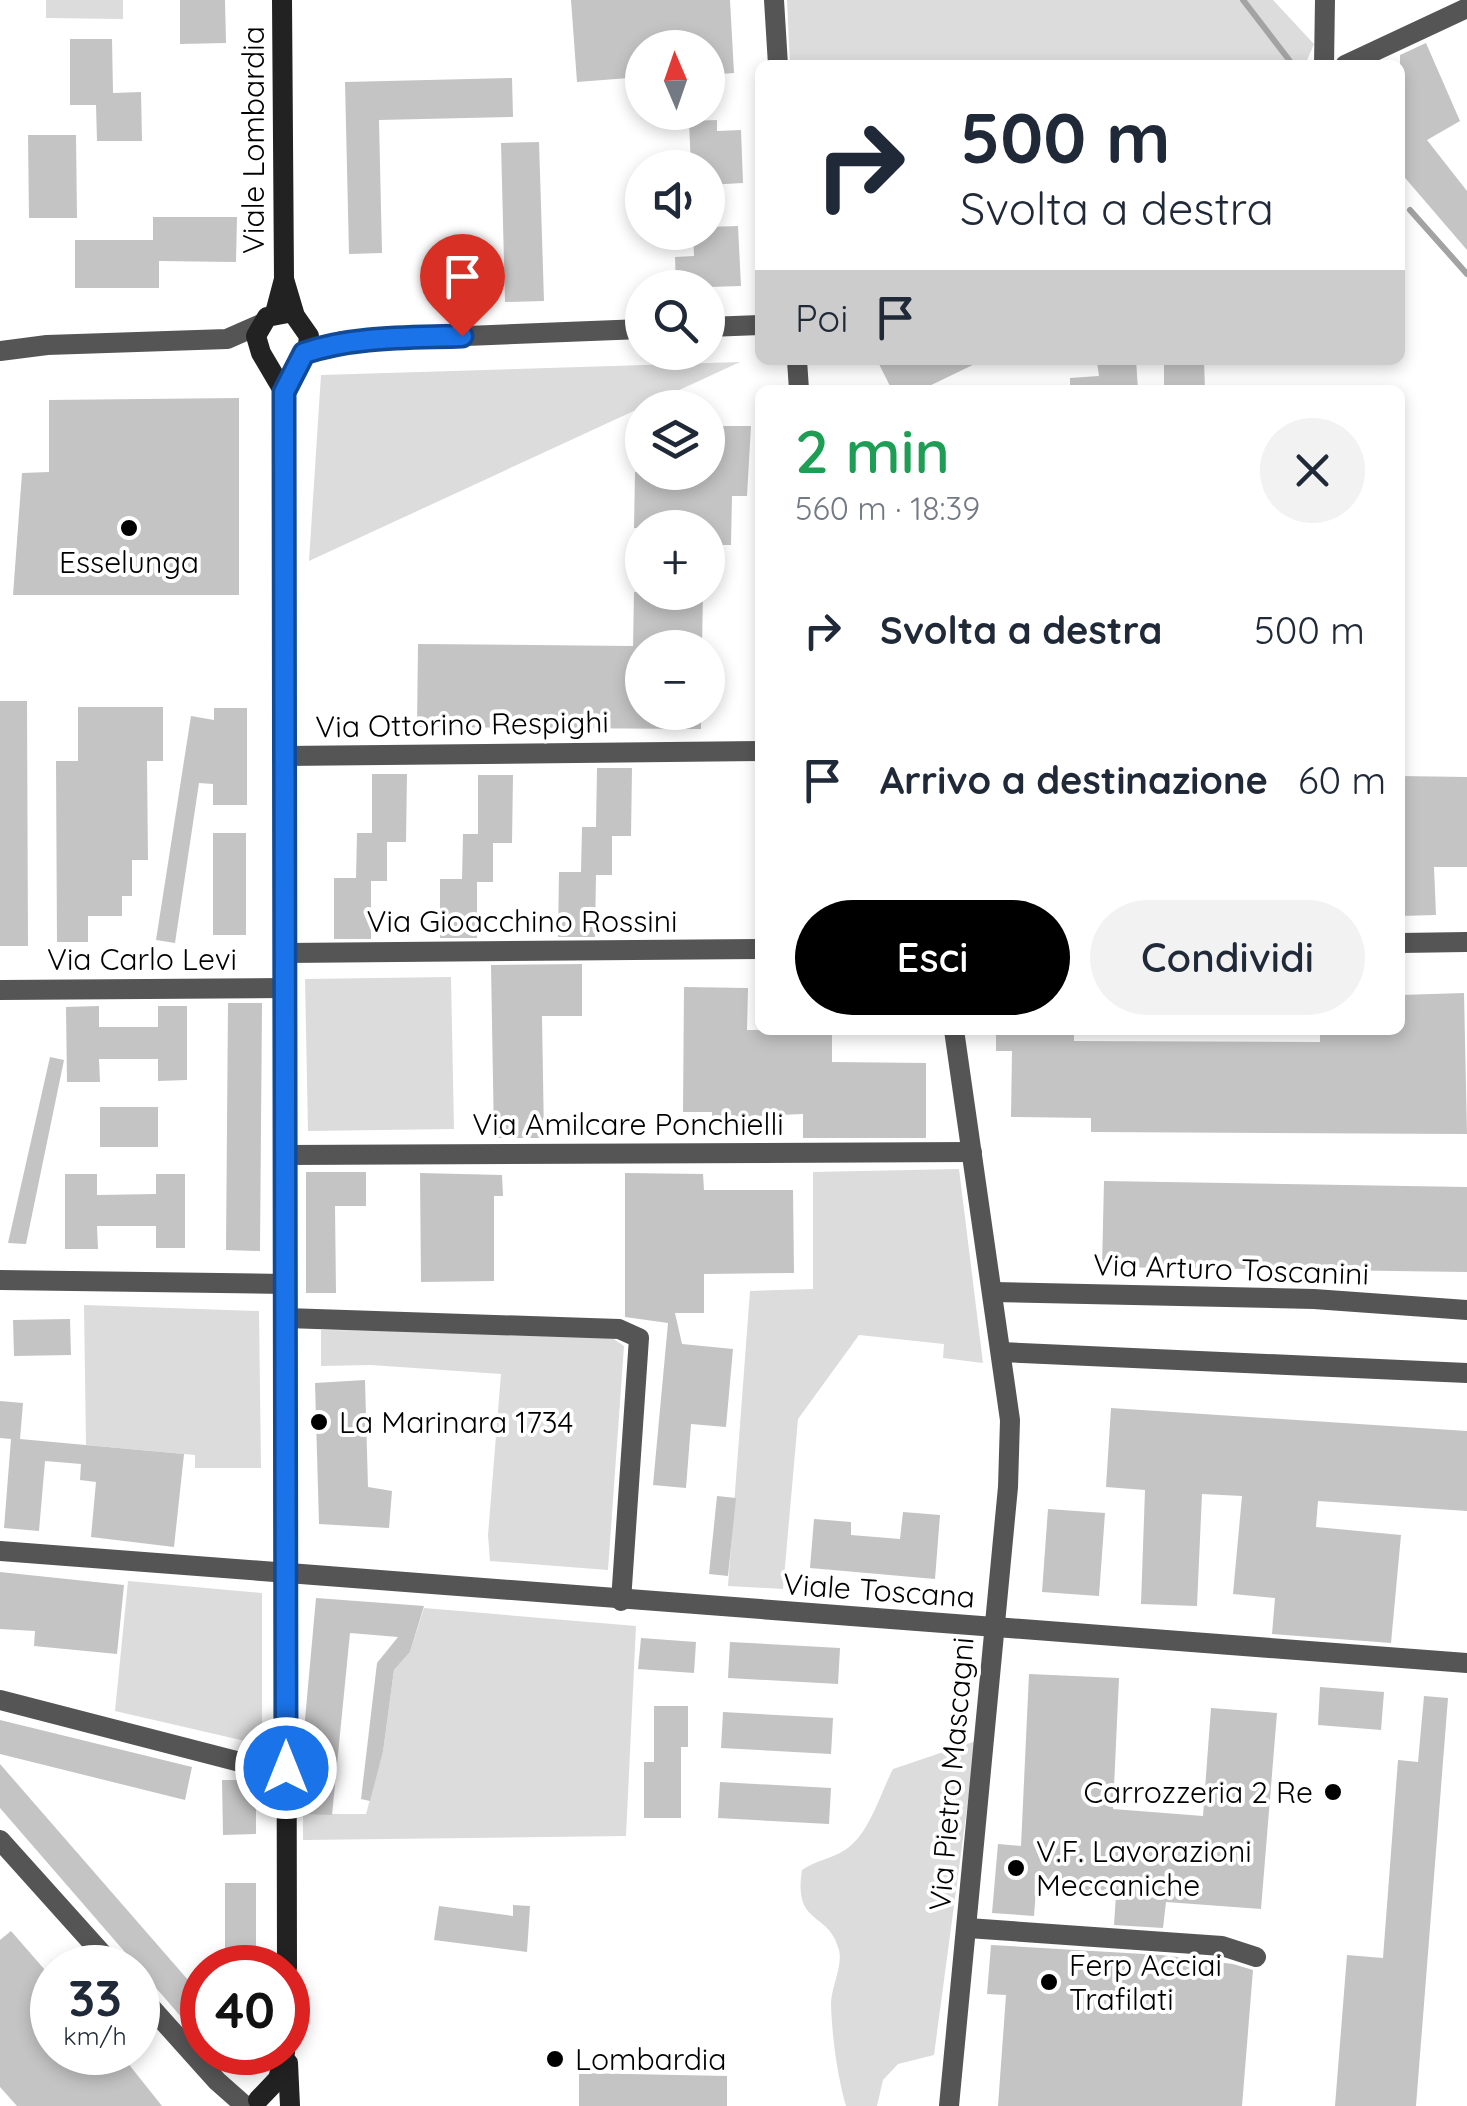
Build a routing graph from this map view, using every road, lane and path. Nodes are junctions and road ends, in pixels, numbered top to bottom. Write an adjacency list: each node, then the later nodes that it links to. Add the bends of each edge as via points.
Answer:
1 (282, 0): 8 (street, Viale Lombardia)
2 (774, 0): 5 (street)
3 (1325, 0): 6 (street)
4 (1467, 8): 7 (street)
5 (778, 60)
6 (1324, 60)
7 (1356, 60)
8 (284, 320): 12 (street); 13 (street); 15 (street, Viale Lombardia, via 309,336); 16 (street, Viale Lombardia, via 256,336)
9 (755, 325): 10 (street)
10 (725, 326)
11 (625, 330): 13 (street)
12 (227, 339): 14 (street); 16 (street)
13 (342, 341): 15 (street)
14 (3, 352)
15 (303, 355): 16 (street, via 286,364); 17 (street, Viale Lombardia)
16 (264, 356): 17 (street, Viale Lombardia)
17 (284, 392): 19 (street, Viale Lombardia)
18 (755, 751): 19 (street, Via Ottorino Respighi)
19 (284, 756): 23 (street, Viale Lombardia)
20 (1467, 942): 21 (street)
21 (1405, 943)
22 (755, 949): 23 (street, Via Gioacchino Rossini)
23 (285, 953): 24 (street, Viale Lombardia)
24 (285, 988): 25 (street, Via Carlo Levi); 28 (street, Viale Lombardia)
25 (0, 990)
26 (955, 1035): 27 (street, Via Pietro Mascagni)
27 (972, 1152): 28 (street, Via Amilcare Ponchielli); 31 (street, Via Pietro Mascagni)
28 (285, 1154): 30 (street, Viale Lombardia)
29 (0, 1280): 30 (street)
30 (286, 1284): 33 (street, Viale Lombardia)
31 (993, 1292): 32 (street, Via Arturo Toscanini, via 1314,1299); 34 (street, Via Pietro Mascagni)
32 (1467, 1310)
33 (286, 1318): 37 (street, Viale Lombardia); 38 (street, via 619,1329 640,1338)
34 (1001, 1352): 35 (street); 39 (street, Via Pietro Mascagni, via 1009,1470)
35 (1467, 1373)
36 (0, 1552): 37 (street, Viale Toscana)
37 (286, 1575): 38 (street, Viale Toscana); 42 (street, Viale Lombardia)
38 (621, 1601): 39 (street, Viale Toscana)
39 (993, 1629): 40 (street, Viale Toscana); 44 (street, Via Pietro Mascagni)
40 (1467, 1663)
41 (0, 1700): 42 (street, via 262,1768)
42 (286, 1768): 46 (street, Viale Lombardia)
43 (0, 1840): 45 (street)
44 (968, 1928): 47 (street, via 1222,1946); 54 (street, Via Pietro Mascagni)
45 (94, 1945)
46 (287, 1945)
47 (1256, 1957)
48 (160, 2018): 51 (street, via 217,2082)
49 (279, 2075): 51 (street)
50 (288, 2075): 53 (street)
51 (247, 2103): 52 (street)
52 (280, 2106)
53 (290, 2106)
54 (949, 2106)

